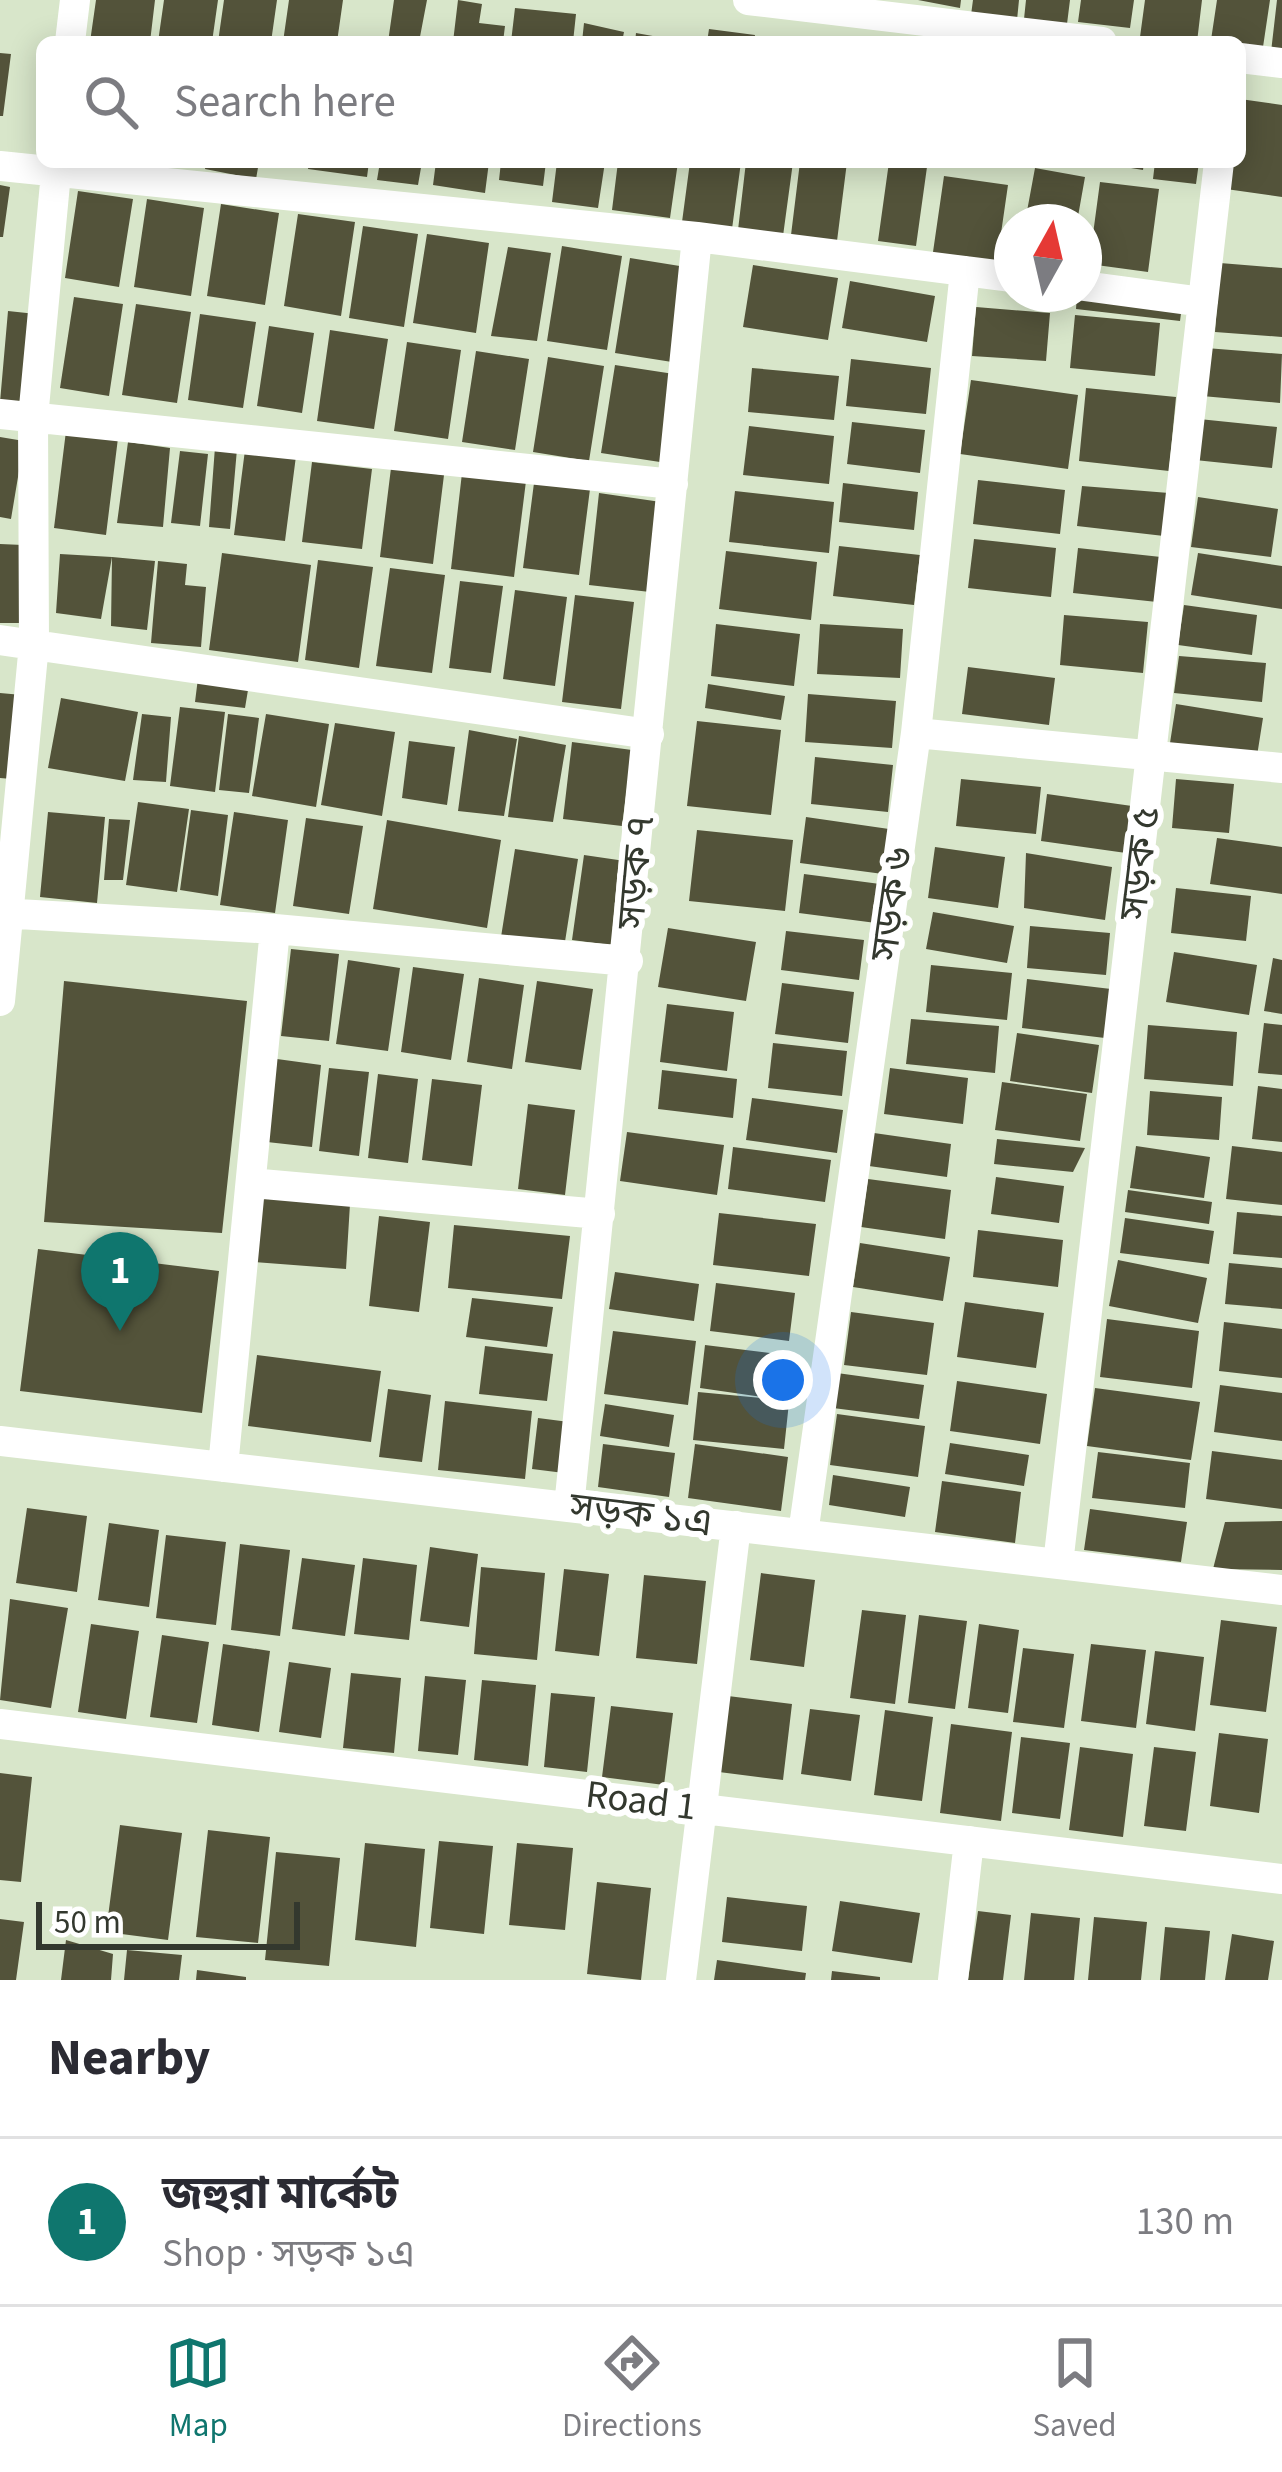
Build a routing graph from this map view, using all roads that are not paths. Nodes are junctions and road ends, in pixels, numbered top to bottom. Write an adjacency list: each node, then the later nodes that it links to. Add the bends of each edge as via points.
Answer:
1 (75, 0): 3 (street)
2 (748, 0): 4 (street)
3 (71, 36)
4 (1051, 36)
5 (1246, 59): 6 (street)
6 (1282, 63)
7 (0, 166): 8 (street)
8 (36, 167)
9 (56, 168): 11 (street); 17 (street)
10 (1218, 168): 15 (street, সড়ক ৫)
11 (697, 237): 12 (street); 18 (street, সড়ক ৭)
12 (965, 271): 13 (street); 21 (street, সড়ক ৬)
13 (994, 275)
14 (1102, 288): 15 (street)
15 (1203, 302): 23 (street, সড়ক ৫)
16 (0, 414): 17 (street)
17 (34, 418): 18 (street); 20 (street)
18 (674, 484): 22 (street, সড়ক ৭)
19 (0, 640): 20 (street)
20 (34, 644): 22 (street); 25 (street)
21 (916, 733): 23 (street); 35 (street, সড়ক ৬)
22 (649, 734): 27 (street, সড়ক ৭)
23 (1152, 757): 24 (street); 36 (street, সড়ক ৫)
24 (1282, 768)
25 (2, 913): 26 (street); 28 (street)
26 (275, 929): 27 (street); 29 (street)
27 (628, 961): 30 (street, সড়ক ৭)
28 (0, 1001)
29 (251, 1183): 30 (street); 32 (street)
30 (600, 1214): 33 (street, সড়ক ৭)
31 (0, 1441): 32 (street, সড়ক ১এ)
32 (224, 1467): 33 (street, সড়ক ১এ)
33 (569, 1507): 34 (street, সড়ক ১এ)
34 (736, 1526): 35 (street, সড়ক ১এ); 39 (street)
35 (803, 1534): 36 (street, সড়ক ১এ)
36 (1058, 1564): 37 (street, সড়ক ১এ)
37 (1282, 1590)
38 (0, 1724): 39 (street, Road 1)
39 (702, 1808): 40 (street, Road 1); 42 (street)
40 (970, 1841): 41 (street, Road 1); 43 (street)
41 (1282, 1879)
42 (681, 1980)
43 (953, 1980)

